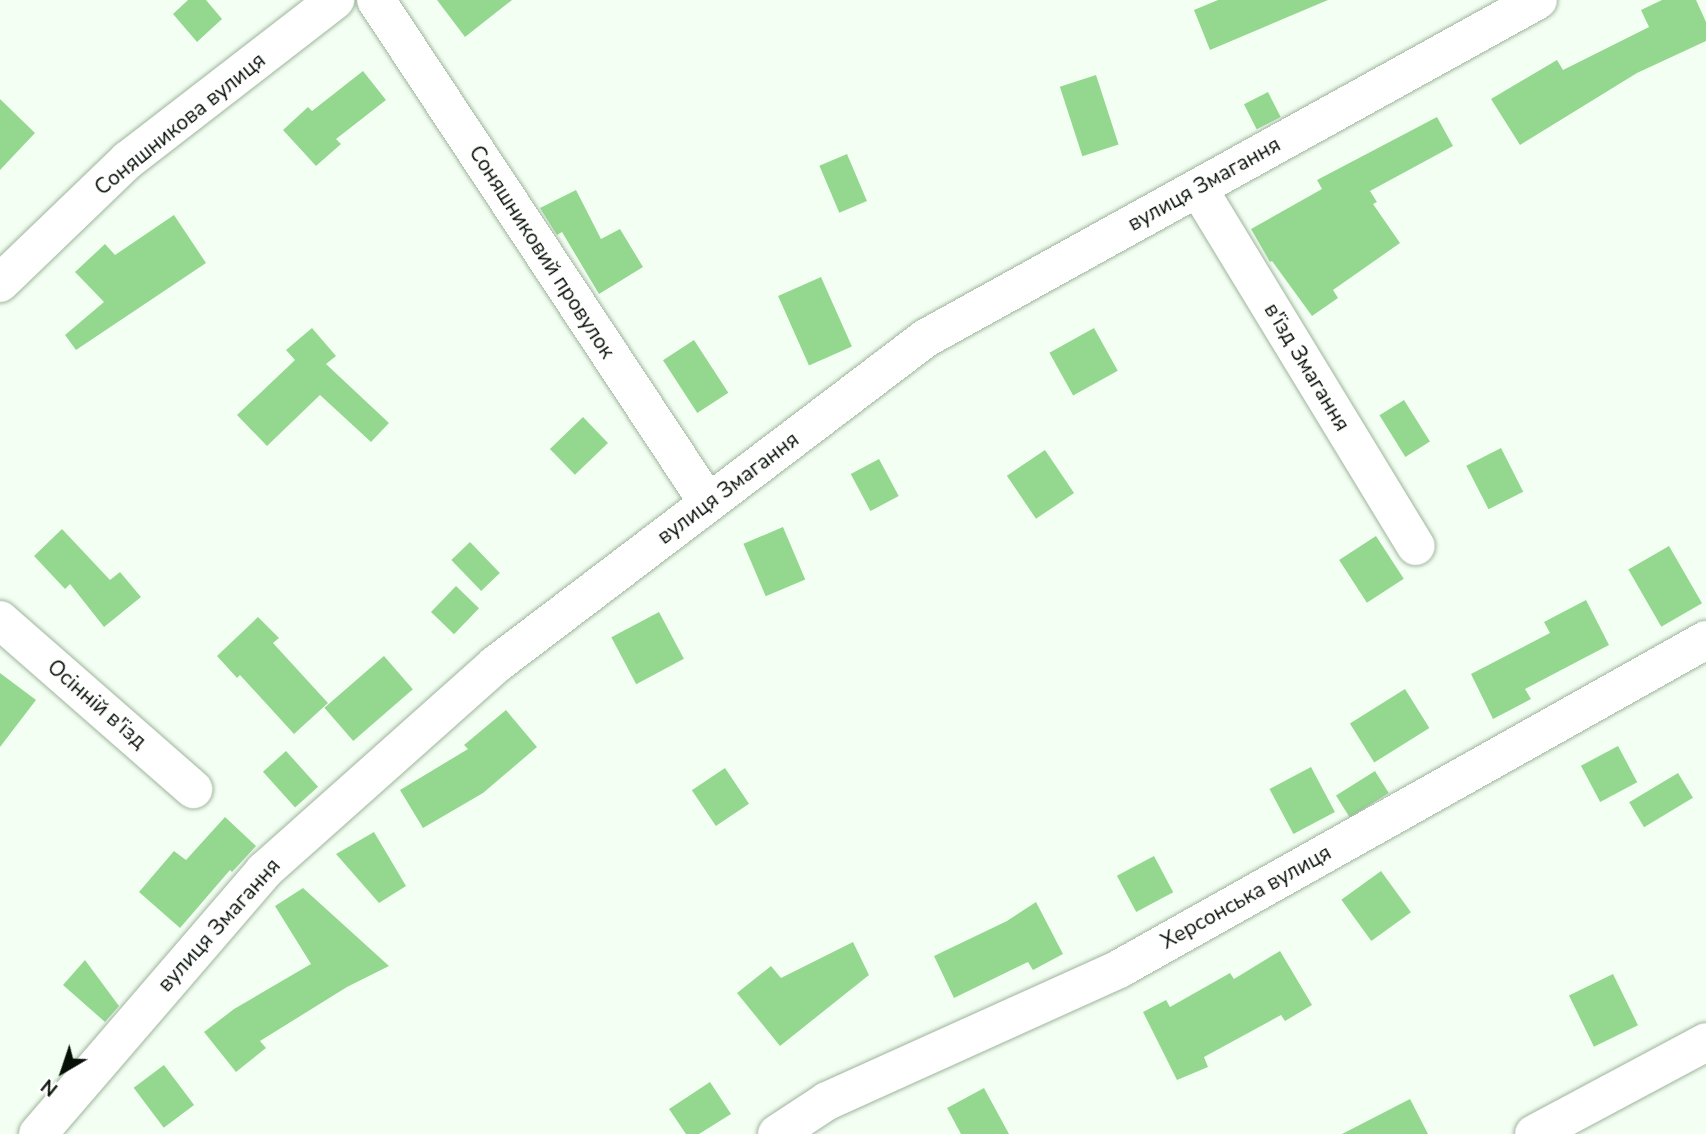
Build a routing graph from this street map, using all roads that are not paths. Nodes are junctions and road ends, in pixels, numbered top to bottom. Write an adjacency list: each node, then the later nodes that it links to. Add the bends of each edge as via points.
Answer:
1 (335, 0): 5 (street, Соняшникова вулиця, via 128,160)
2 (376, 0): 6 (street, Соняшниковий провулок)
3 (1538, 0): 4 (street, вулиця Змагання)
4 (1198, 188): 6 (street, вулиця Змагання, via 926,338); 7 (street, в'їзд Змагання)
5 (0, 283)
6 (708, 503): 12 (street, вулиця Змагання, via 495,665 264,871)
7 (1416, 547)
8 (0, 620): 10 (street, Осінній в'їзд)
9 (1706, 640): 13 (street, Херсонська вулиця, via 1119,969 827,1101)
10 (193, 789)
11 (1706, 1042): 14 (street)
12 (38, 1134)
13 (777, 1134)
14 (1534, 1134)

